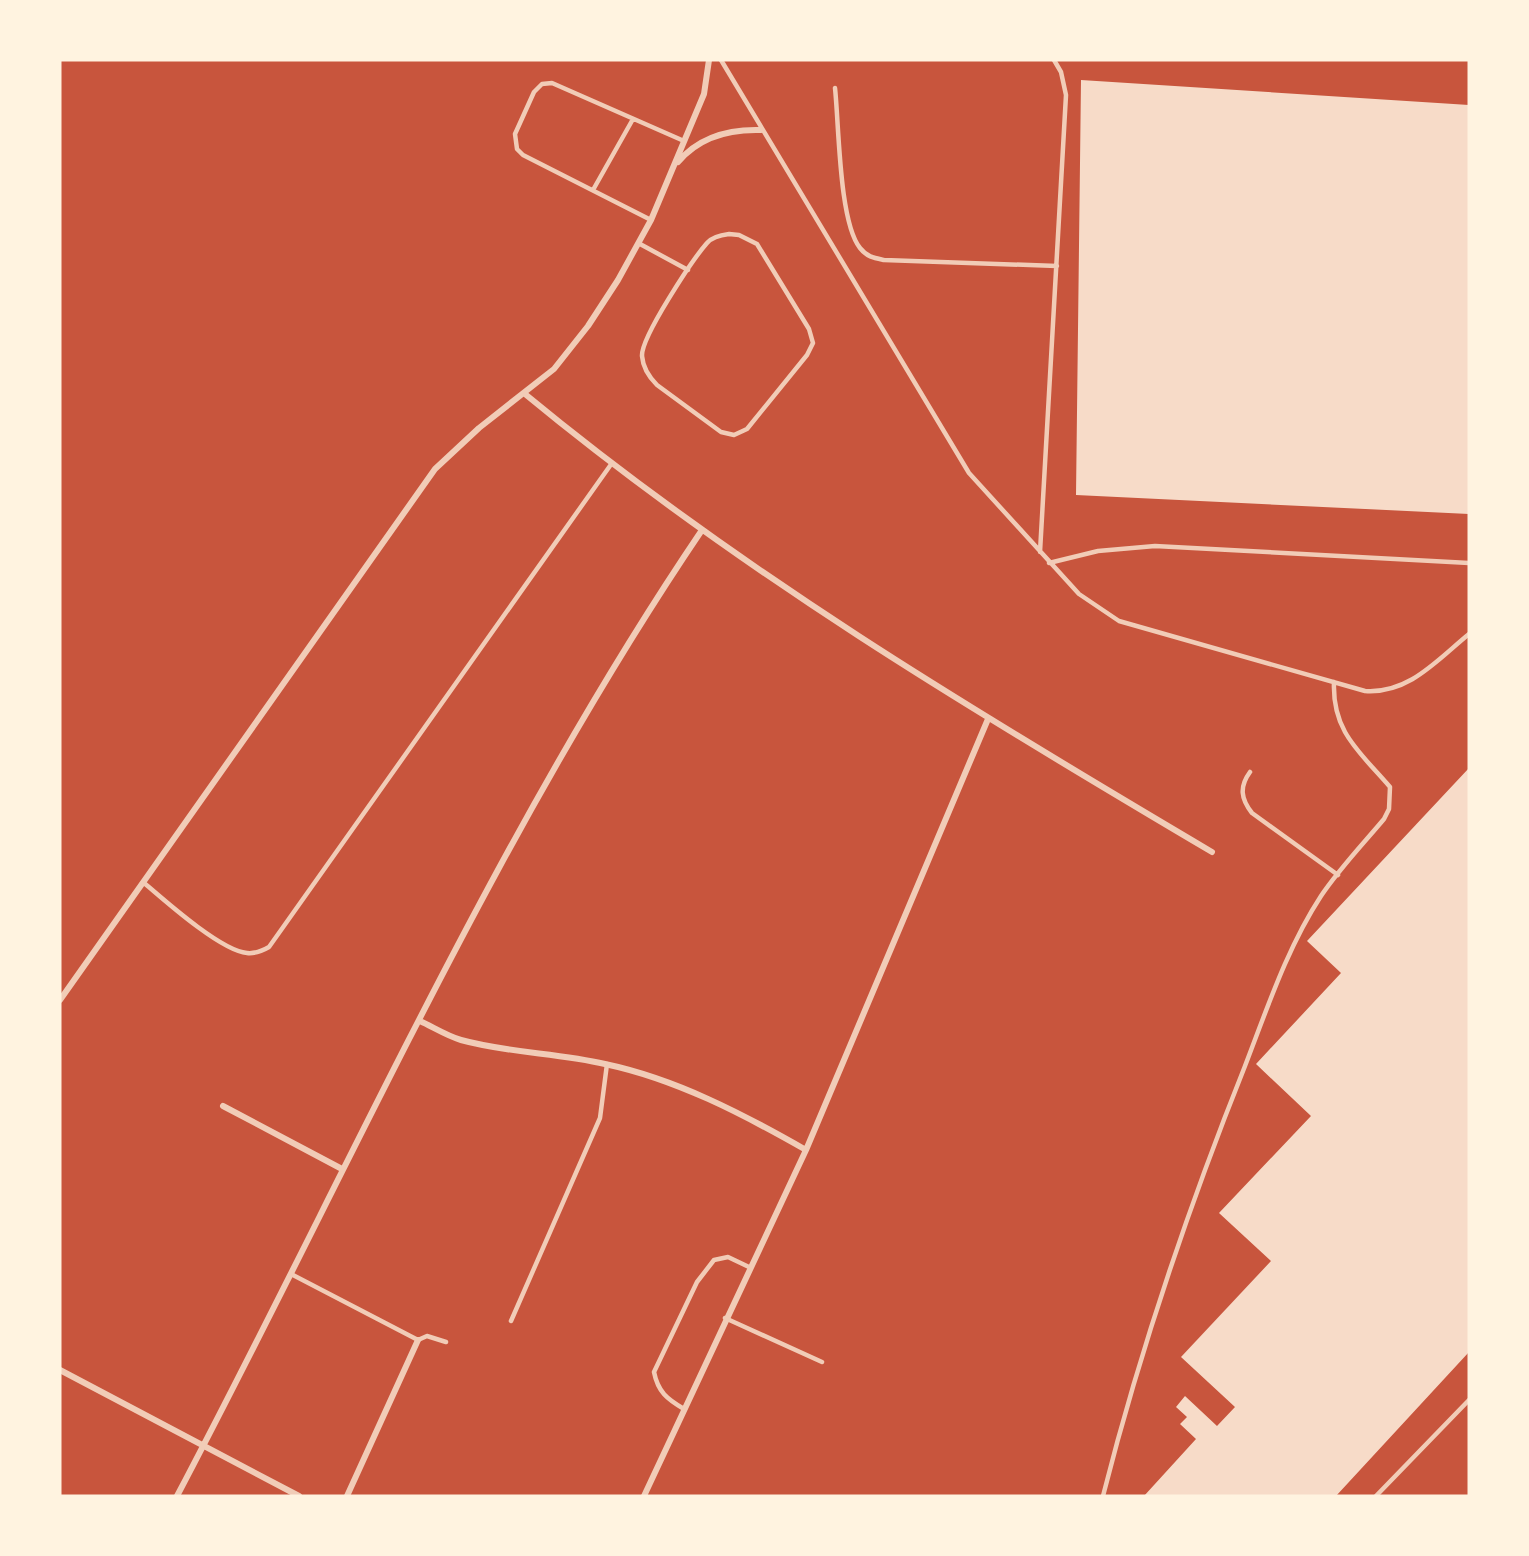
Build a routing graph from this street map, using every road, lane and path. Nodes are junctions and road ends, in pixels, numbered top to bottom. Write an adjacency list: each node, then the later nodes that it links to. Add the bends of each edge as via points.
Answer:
1 (709, 60): 7 (street, via 704,94)
2 (721, 60): 6 (lane)
3 (1054, 60): 12 (lane, via 1066,96)
4 (835, 88): 12 (lane, via 849,227 868,257)
5 (633, 119): 7 (lane); 9 (lane); 9 (lane, via 552,83 542,84 534,92 515,134 517,149)
6 (761, 130): 8 (street, via 715,135 691,150); 17 (lane, via 969,473)
7 (684, 141): 8 (street)
8 (672, 170): 10 (street)
9 (593, 190): 10 (lane)
10 (651, 220): 11 (street)
11 (640, 244): 13 (lane); 14 (street, via 588,326 554,369)
12 (1057, 266): 17 (lane)
13 (688, 270): 13 (lane, via 647,337 642,356 644,367 657,385 721,432 741,433 807,355 812,336 757,244 748,238 729,234 709,240)
14 (525, 394): 15 (street); 26 (street, via 479,428 435,469)
15 (612, 463): 16 (street); 26 (lane, via 269,947 259,952 237,951 184,917)
16 (702, 530): 22 (street, via 813,607); 28 (street, via 553,772 478,903)
17 (1040, 552): 18 (lane)
18 (1049, 563): 19 (lane, via 1098,551 1155,546); 21 (lane, via 1079,594 1119,621)
19 (1469, 563)
20 (1469, 634): 21 (lane, via 1400,687 1365,691)
21 (1334, 682): 25 (lane, via 1334,700 1344,734 1390,787 1391,798 1384,819)
22 (988, 719): 24 (street); 31 (street)
23 (1250, 771): 25 (lane, via 1242,788 1246,806)
24 (1212, 852)
25 (1338, 875): 48 (lane, via 1321,896 1292,951 1225,1116 1144,1350)
26 (143, 882): 27 (street)
27 (60, 1000)
28 (420, 1021): 29 (street, via 458,1039 499,1049); 32 (street)
29 (607, 1064): 31 (street, via 669,1083 745,1115); 36 (lane, via 600,1118)
30 (223, 1106): 32 (street)
31 (806, 1150): 33 (street)
32 (342, 1169): 34 (street)
33 (749, 1267): 35 (street); 42 (lane, via 728,1257 714,1260 697,1282 654,1372 665,1397)
34 (291, 1274): 37 (lane); 43 (street)
35 (725, 1318): 39 (lane); 42 (street)
36 (511, 1321)
37 (418, 1340): 38 (lane, via 427,1336); 46 (street)
38 (446, 1342)
39 (822, 1362)
40 (60, 1370): 43 (street)
41 (1469, 1400): 49 (lane)
42 (684, 1409): 47 (street)
43 (204, 1445): 44 (street); 45 (street)
44 (177, 1496)
45 (299, 1496)
46 (347, 1496)
47 (644, 1496)
48 (1102, 1496)
49 (1376, 1496)

